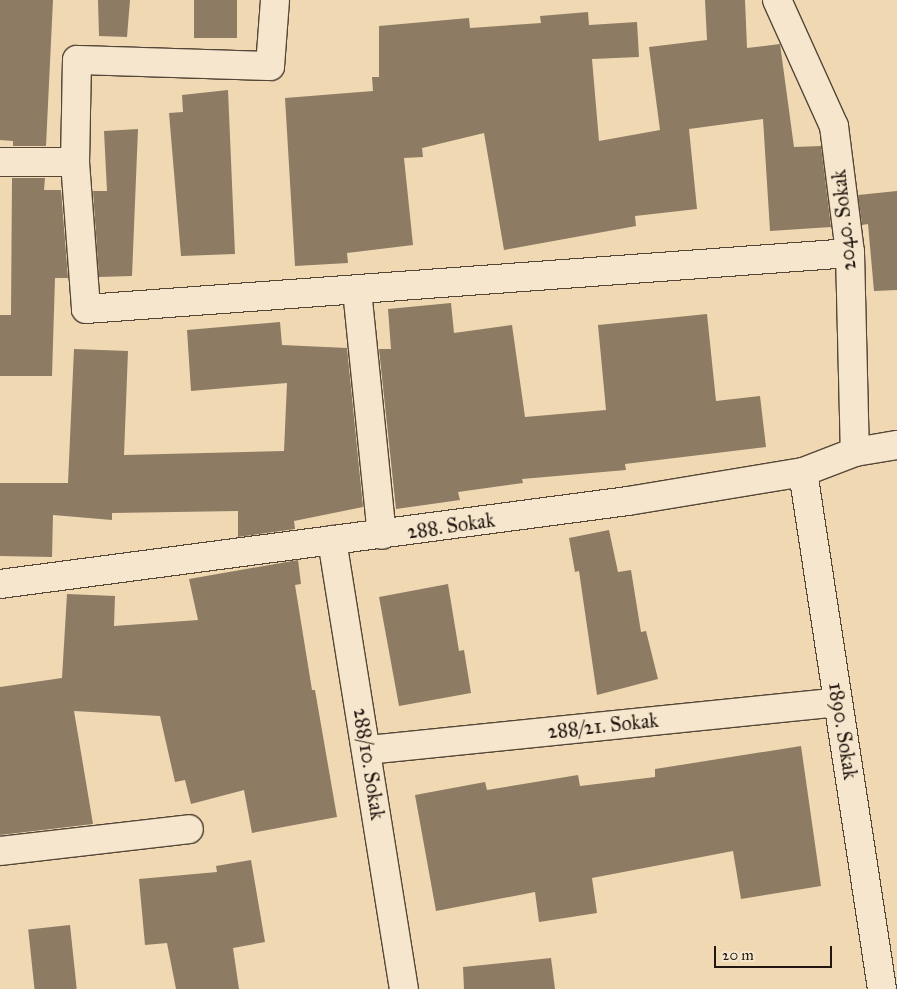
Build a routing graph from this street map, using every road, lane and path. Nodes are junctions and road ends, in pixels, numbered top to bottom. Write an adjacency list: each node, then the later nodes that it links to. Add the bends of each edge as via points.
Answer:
1 (275, 0): 4 (street, via 270,66 77,60)
2 (777, 0): 5 (street, 2040. Sokak, via 834,126)
3 (0, 162): 4 (street)
4 (75, 162): 6 (street, via 86,309)
5 (850, 253): 6 (street); 8 (street, 2040. Sokak)
6 (357, 290): 10 (street)
7 (897, 445): 8 (street, 288. Sokak)
8 (855, 452): 9 (street, 288. Sokak)
9 (803, 472): 10 (street, 288. Sokak, via 628,501); 13 (street, 1890. Sokak)
10 (382, 535): 11 (street, 288. Sokak)
11 (332, 540): 12 (street, 288. Sokak); 14 (street, 288/10. Sokak)
12 (0, 584)
13 (838, 702): 14 (street, 288/21. Sokak); 18 (street, 1890. Sokak)
14 (368, 750): 17 (street, 288/10. Sokak)
15 (189, 829): 16 (street)
16 (0, 851)
17 (404, 989)
18 (882, 989)

